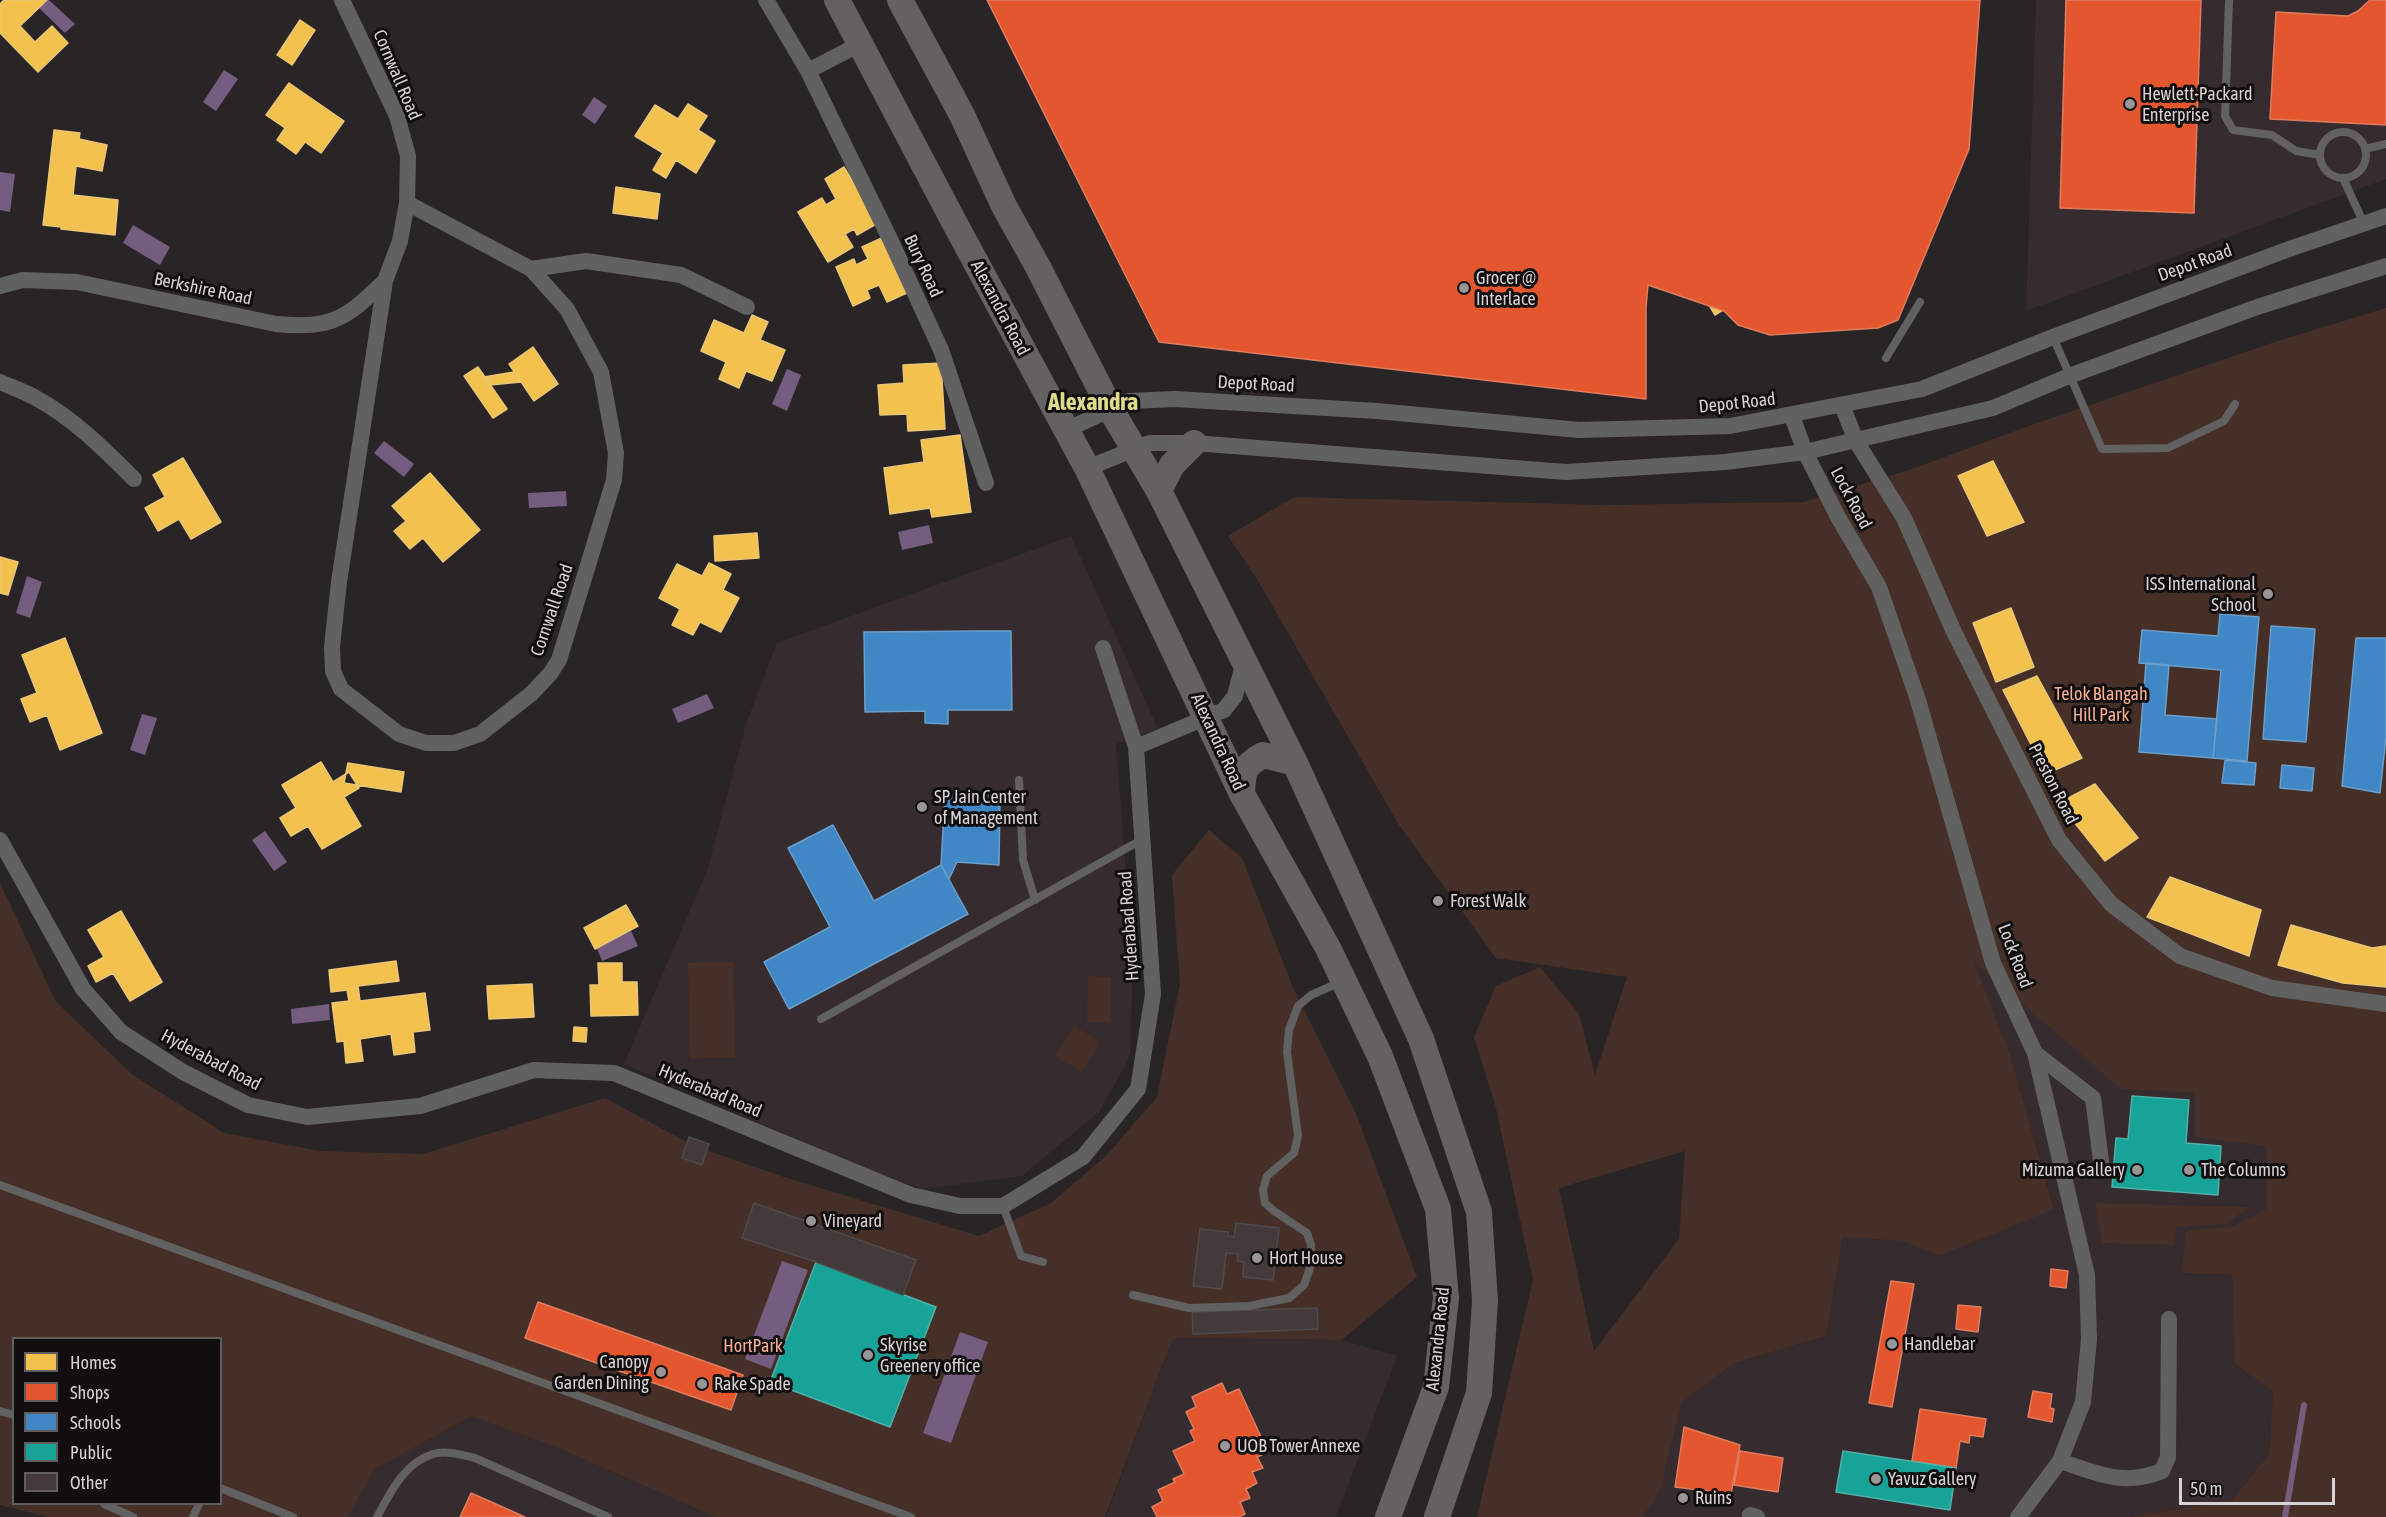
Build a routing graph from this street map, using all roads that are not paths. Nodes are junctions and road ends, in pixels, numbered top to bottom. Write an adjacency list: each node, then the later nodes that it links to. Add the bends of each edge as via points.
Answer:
1 (342, 0): 12 (street, Cornwall Road, via 397,116 408,156)
2 (766, 0): 7 (street, Bury Road)
3 (837, 0): 6 (main road, Alexandra Road)
4 (900, 0): 27 (main road)
5 (2229, 0): 10 (lane, via 2225,116 2233,130 2272,135 2296,151)
6 (860, 44): 7 (street); 29 (main road, Alexandra Road)
7 (808, 71): 36 (street, Bury Road, via 941,351)
8 (2386, 144): 9 (lane)
9 (2366, 149): 10 (lane, via 2351,134 2340,133 2330,136); 11 (lane, via 2362,169)
10 (2320, 155): 11 (lane, via 2326,171)
11 (2343, 178): 14 (lane)
12 (407, 203): 16 (street, Cornwall Road); 17 (street, Cornwall Road, via 400,241)
13 (2386, 216): 14 (street, Depot Road)
14 (2364, 224): 21 (street, Depot Road)
15 (2386, 266): 23 (street, via 2260,306)
16 (531, 269): 17 (street, Cornwall Road, via 567,309 601,372 616,453 614,480 560,660 523,700 480,734 454,743 426,743 399,734 341,689 333,671 339,582); 20 (street, via 586,261 681,275)
17 (385, 281): 18 (street, Berkshire Road, via 354,310 329,322 303,326 276,324 77,282 23,280)
18 (0, 286)
19 (1920, 302): 22 (lane)
20 (747, 307)
21 (2053, 337): 23 (lane); 26 (street, Depot Road, via 1922,389)
22 (1886, 358)
23 (2069, 376): 25 (lane, via 2102,449 2168,448 2224,420); 30 (street, via 1993,408)
24 (0, 382): 35 (street, via 34,397 64,417)
25 (2235, 404)
26 (1842, 405): 28 (street, Depot Road); 30 (street, Preston Road)
27 (1111, 410): 28 (street, Depot Road, via 1129,401 1175,399 1377,411 1579,430 1730,426); 29 (street, Depot Road); 32 (main road)
28 (1792, 416): 33 (street, Lock Road)
29 (1066, 430): 34 (main road, Alexandra Road)
30 (1856, 441): 33 (street); 49 (street, Preston Road, via 1904,518 1954,632 2059,840 2111,904 2180,956 2272,988)
31 (1194, 443): 32 (street, via 1150,443); 33 (street, via 1566,472 1725,462); 37 (main road, via 1172,465)
32 (1136, 449): 34 (street); 37 (main road)
33 (1805, 452): 51 (street, Lock Road, via 1880,587 1918,700 1993,963)
34 (1087, 468): 40 (main road, Alexandra Road)
35 (134, 480)
36 (986, 483)
37 (1159, 491): 39 (main road)
38 (1103, 648): 41 (street, Hyderabad Road)
39 (1244, 661): 40 (street, via 1235,696 1224,710); 42 (main road)
40 (1206, 717): 41 (street); 44 (main road, Alexandra Road)
41 (1136, 747): 45 (street, Hyderabad Road)
42 (1295, 763): 44 (main road, via 1263,755 1250,762 1243,774); 67 (main road, via 1421,1039 1479,1212 1485,1301 1479,1393)
43 (1019, 780): 47 (lane, via 1023,860)
44 (1242, 794): 48 (main road, Alexandra Road)
45 (1143, 839): 47 (lane); 54 (street, Hyderabad Road, via 1153,994 1138,1089 1083,1157)
46 (0, 840): 54 (street, Hyderabad Road, via 83,989 121,1032 183,1072 248,1105 307,1117 420,1106 534,1070 614,1073 911,1195 960,1206)
47 (1035, 900): 50 (lane)
48 (1344, 981): 56 (lane, via 1311,995 1298,1006 1289,1030 1287,1052 1298,1136 1294,1153 1266,1176 1263,1190 1265,1203 1307,1233 1311,1265 1304,1285 1289,1298 1250,1306 1189,1308); 66 (main road, Alexandra Road, via 1380,1056 1438,1209 1446,1298 1436,1387)
49 (2386, 1004)
50 (821, 1019)
51 (2035, 1053): 52 (street, via 2093,1098); 58 (street, Lock Road, via 2087,1275 2090,1339 2083,1402)
52 (2102, 1169)
53 (0, 1185): 65 (lane)
54 (1003, 1206): 55 (lane, via 1021,1256)
55 (1043, 1262)
56 (1132, 1295)
57 (2169, 1319): 58 (street, via 2168,1457 2162,1471 2115,1479)
58 (2060, 1461): 68 (street, Lock Road)
59 (222, 1489): 62 (lane)
60 (108, 1505): 61 (lane)
61 (133, 1517)
62 (293, 1517)
63 (377, 1517): 64 (lane, via 395,1483 414,1465 433,1454 453,1453 476,1458)
64 (609, 1517)
65 (911, 1517)
66 (1388, 1517)
67 (1437, 1517)
68 (2018, 1517)

